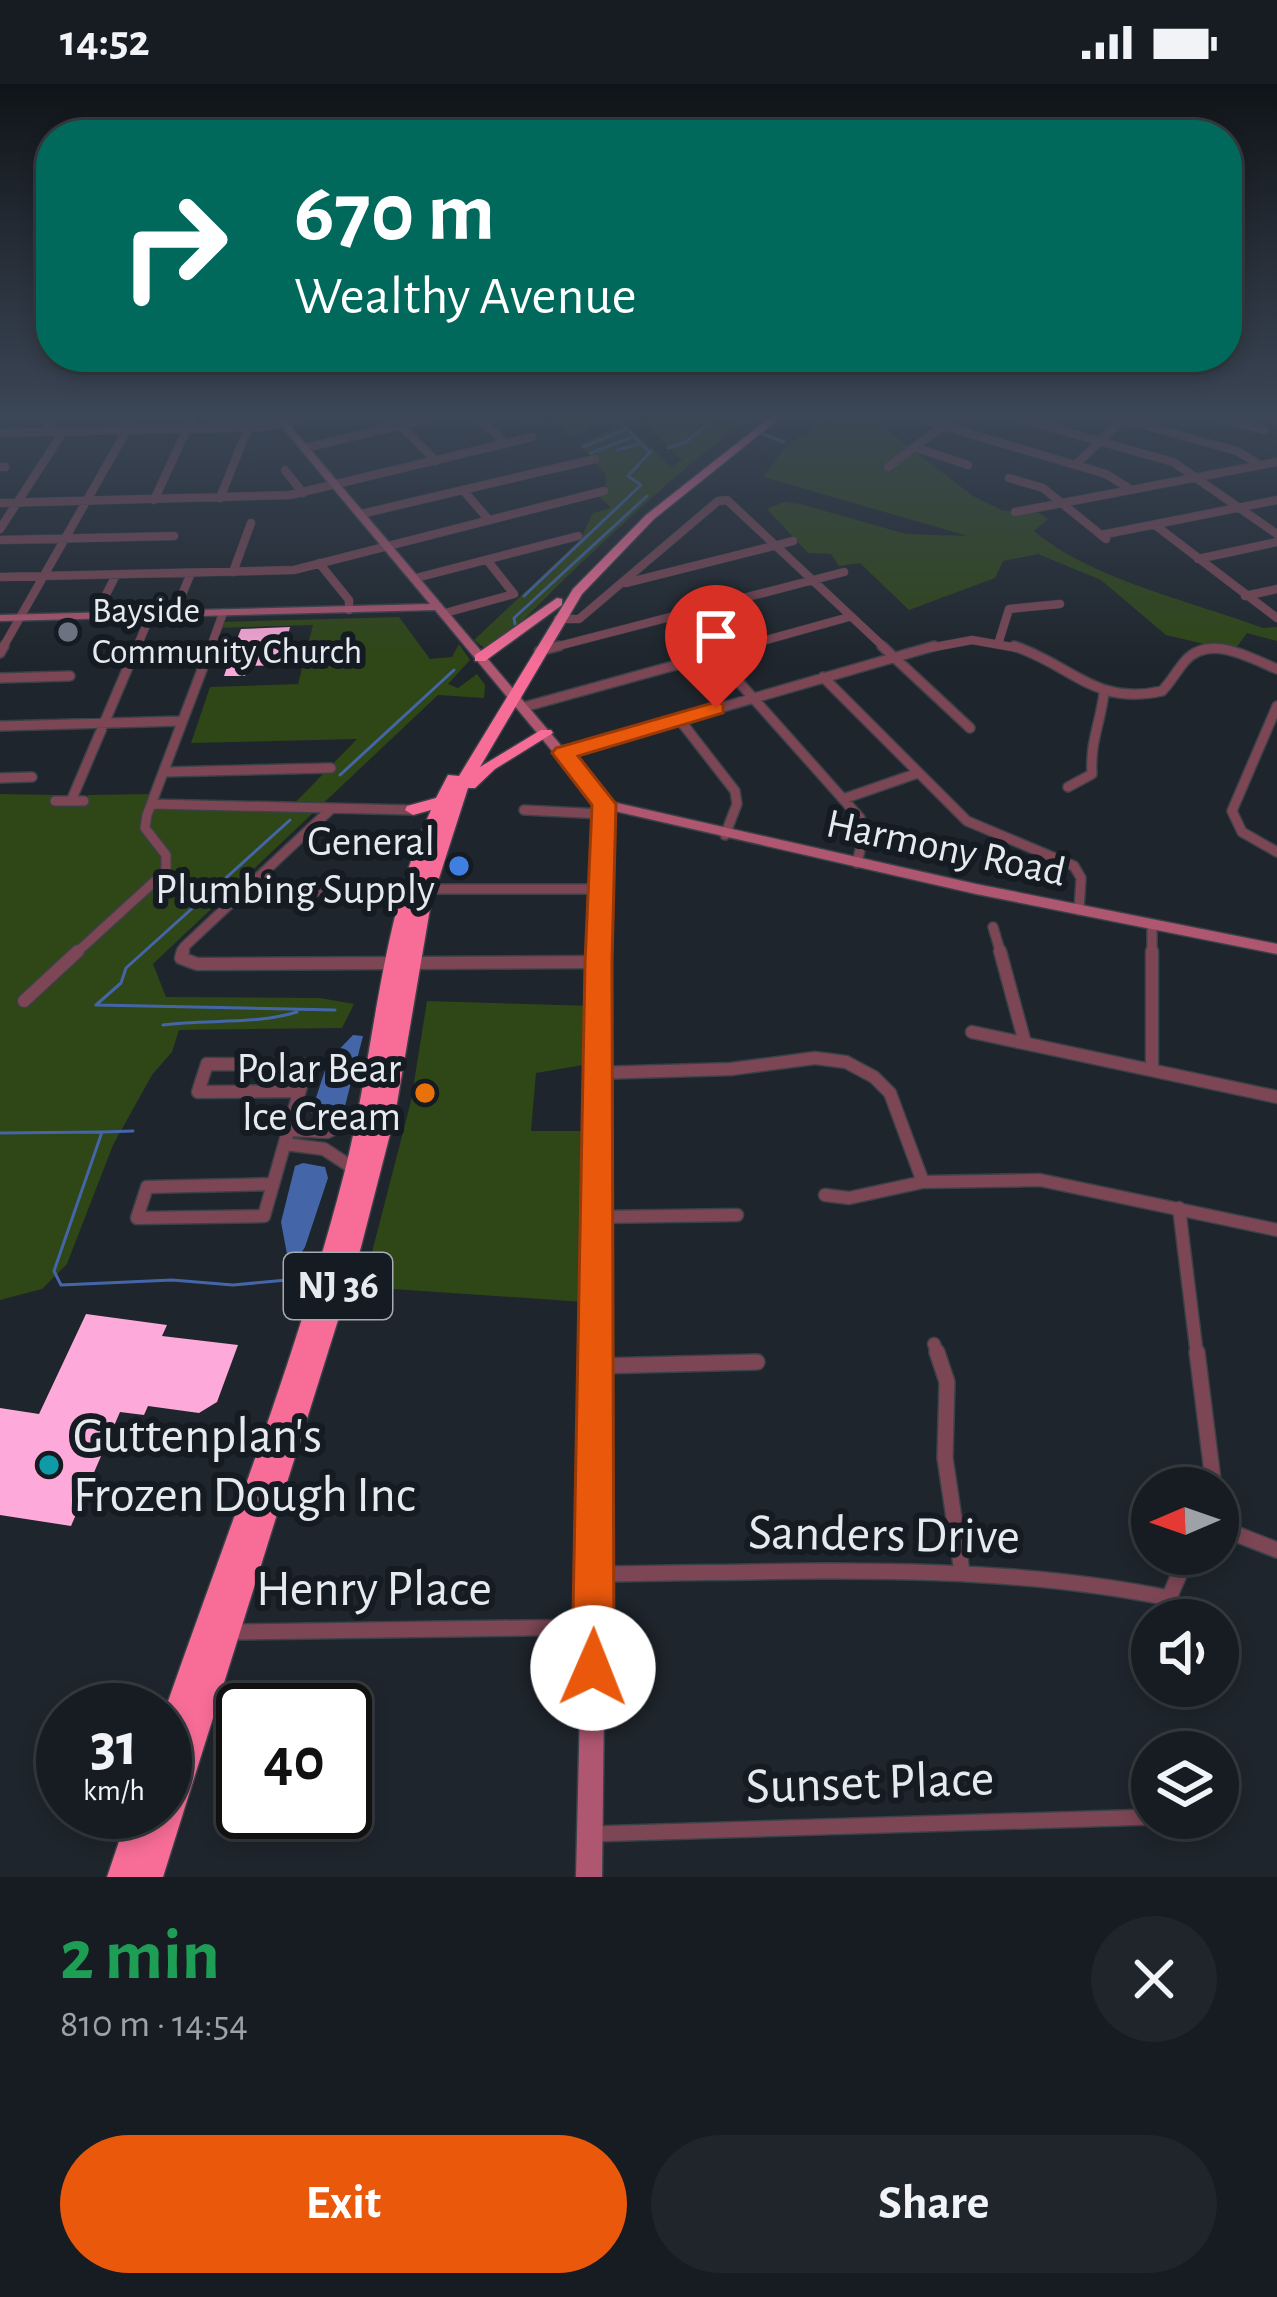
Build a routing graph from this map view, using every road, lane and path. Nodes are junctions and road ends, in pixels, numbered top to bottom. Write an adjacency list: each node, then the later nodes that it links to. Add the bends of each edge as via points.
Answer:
1 (19, 498): 17 (street)
2 (87, 498): 16 (street)
3 (220, 498): 4 (street); 14 (street)
4 (225, 498)
5 (348, 498): 22 (street)
6 (430, 498): 22 (street)
7 (470, 498): 23 (street)
8 (573, 498): 23 (street)
9 (668, 498): 49 (highway, NJ 36)
10 (675, 498): 61 (highway, NJ 36)
11 (1055, 498): 19 (street)
12 (1087, 498): 19 (street)
13 (1225, 498): 20 (street)
14 (154, 500): 16 (street)
15 (1277, 500): 20 (street)
16 (85, 501): 17 (street); 30 (street)
17 (16, 502): 18 (street); 26 (street)
18 (0, 503)
19 (1061, 503): 21 (street); 25 (street, via 1104,538)
20 (1240, 508): 25 (street); 29 (street)
21 (1015, 512)
22 (361, 514): 33 (street)
23 (488, 519): 33 (street)
24 (250, 524): 38 (street)
25 (1155, 525): 35 (street)
26 (0, 529)
27 (174, 536): 30 (street)
28 (578, 536): 36 (street)
29 (1277, 538): 35 (street)
30 (63, 539): 31 (street); 42 (street)
31 (0, 540)
32 (793, 542): 34 (street)
33 (387, 544): 37 (street); 44 (street)
34 (775, 546): 45 (street); 46 (street); 46 (street, via 721,500)
35 (1197, 559): 48 (street)
36 (487, 560): 44 (street); 52 (street, via 514,594)
37 (320, 563): 38 (street); 51 (street)
38 (233, 572): 40 (street)
39 (844, 572): 45 (street)
40 (191, 573): 41 (street); 55 (street)
41 (116, 575): 42 (street); 56 (street)
42 (42, 577): 43 (street); 59 (street)
43 (0, 578)
44 (416, 578): 52 (street)
45 (811, 580): 57 (street); 64 (street)
46 (622, 584): 61 (street, via 577,620)
47 (1277, 589): 48 (street)
48 (1245, 596): 60 (street)
49 (556, 602): 69 (highway); 75 (highway, NJ 36)
50 (1060, 604): 63 (street, via 1010,609)
51 (349, 610): 52 (street); 53 (street)
52 (442, 610): 69 (street)
53 (223, 613): 55 (street); 79 (street)
54 (151, 614): 55 (street); 56 (street); 80 (street)
55 (174, 614)
56 (95, 616): 59 (street)
57 (849, 617): 67 (street); 68 (street)
58 (0, 618): 59 (street)
59 (20, 618): 65 (street)
60 (1277, 618)
61 (558, 619): 62 (highway, NJ 36)
62 (549, 633): 64 (street); 66 (highway, NJ 36)
63 (999, 641): 68 (street, via 951,641); 74 (street)
64 (569, 644): 66 (street)
65 (0, 652)
66 (537, 652): 75 (highway, NJ 36)
67 (714, 654): 75 (street); 76 (street)
68 (893, 656): 72 (street); 82 (street)
69 (480, 658): 75 (street)
70 (1277, 669): 74 (street, via 1206,649 1191,655 1162,691)
71 (70, 676): 73 (street)
72 (824, 676): 76 (street); 87 (street)
73 (0, 678)
74 (1104, 693): 90 (street, via 1090,743 1092,774)
75 (514, 695): 83 (street); 98 (highway, NJ 36)
76 (753, 698): 78 (street); 91 (street)
77 (1277, 706): 101 (street, via 1232,811 1242,832)
78 (679, 719): 84 (street); 100 (street, via 735,791)
79 (182, 721): 80 (street); 86 (street)
80 (104, 723): 81 (street); 93 (street)
81 (0, 726)
82 (970, 728)
83 (546, 733): 84 (street); 98 (highway)
84 (564, 753): 97 (street)
85 (331, 768): 86 (street)
86 (164, 772): 95 (street)
87 (918, 773): 91 (street); 106 (street, via 972,825 1074,866)
88 (32, 777): 89 (street)
89 (0, 778)
90 (1068, 787)
91 (843, 799): 102 (street, via 864,824)
92 (55, 801): 93 (street)
93 (70, 801): 94 (street)
94 (84, 801)
95 (151, 804): 96 (street); 112 (street, via 145,828 166,855 166,871)
96 (331, 808): 98 (street); 103 (street)
97 (603, 809): 99 (street); 100 (street, Harmony Road); 104 (street)
98 (435, 810): 105 (highway, NJ 36)
99 (524, 810)
100 (725, 835): 102 (street, Harmony Road)
101 (1277, 852)
102 (857, 863): 106 (street, Harmony Road)
103 (250, 885): 105 (street); 111 (street, via 184,946 184,961)
104 (601, 889): 105 (street); 110 (street)
105 (419, 890): 111 (highway, NJ 36)
106 (1079, 910): 107 (street, Harmony Road)
107 (1152, 924): 109 (street, Harmony Road); 115 (street)
108 (993, 927): 114 (street)
109 (1277, 949)
110 (598, 962): 111 (street); 116 (street)
111 (406, 963): 119 (highway, NJ 36); 140 (highway, NJ 36, via 365,1194)
112 (24, 1001)
113 (972, 1032): 114 (street)
114 (1024, 1043): 115 (street)
115 (1152, 1070): 118 (street)
116 (598, 1073): 122 (street, via 846,1062 890,1094); 127 (street)
117 (299, 1091): 117 (street, via 307,1065 207,1064 198,1092); 120 (street)
118 (1277, 1097)
119 (369, 1111): 120 (street, via 328,1132); 121 (highway, NJ 36)
120 (287, 1137): 121 (street, via 337,1152); 123 (street)
121 (356, 1171): 141 (highway, NJ 36)
122 (922, 1182): 124 (street, via 848,1198); 125 (street, via 1040,1180)
123 (273, 1184): 123 (street, via 264,1216 137,1218 147,1187)
124 (825, 1195)
125 (1179, 1208): 128 (street); 132 (street)
126 (737, 1215): 127 (street)
127 (598, 1217): 131 (street)
128 (1277, 1230)
129 (934, 1344): 135 (street, via 947,1382 945,1458)
130 (757, 1362): 131 (street)
131 (598, 1366): 136 (street)
132 (1211, 1467)
133 (1239, 1535): 134 (street)
134 (1277, 1550)
135 (962, 1572): 136 (street, Sanders Drive); 138 (street, Sanders Drive, via 1090,1582)
136 (595, 1574): 139 (street)
137 (1178, 1575): 138 (street)
138 (1169, 1598)
139 (594, 1627): 140 (street, Henry Place); 143 (street)
140 (227, 1632): 146 (highway, NJ 36)
141 (187, 1683)
142 (1131, 1818): 143 (street, Sunset Place)
143 (590, 1834): 147 (street)
144 (135, 1839): 145 (highway)
145 (122, 1877)
146 (148, 1877)
147 (589, 1877)

